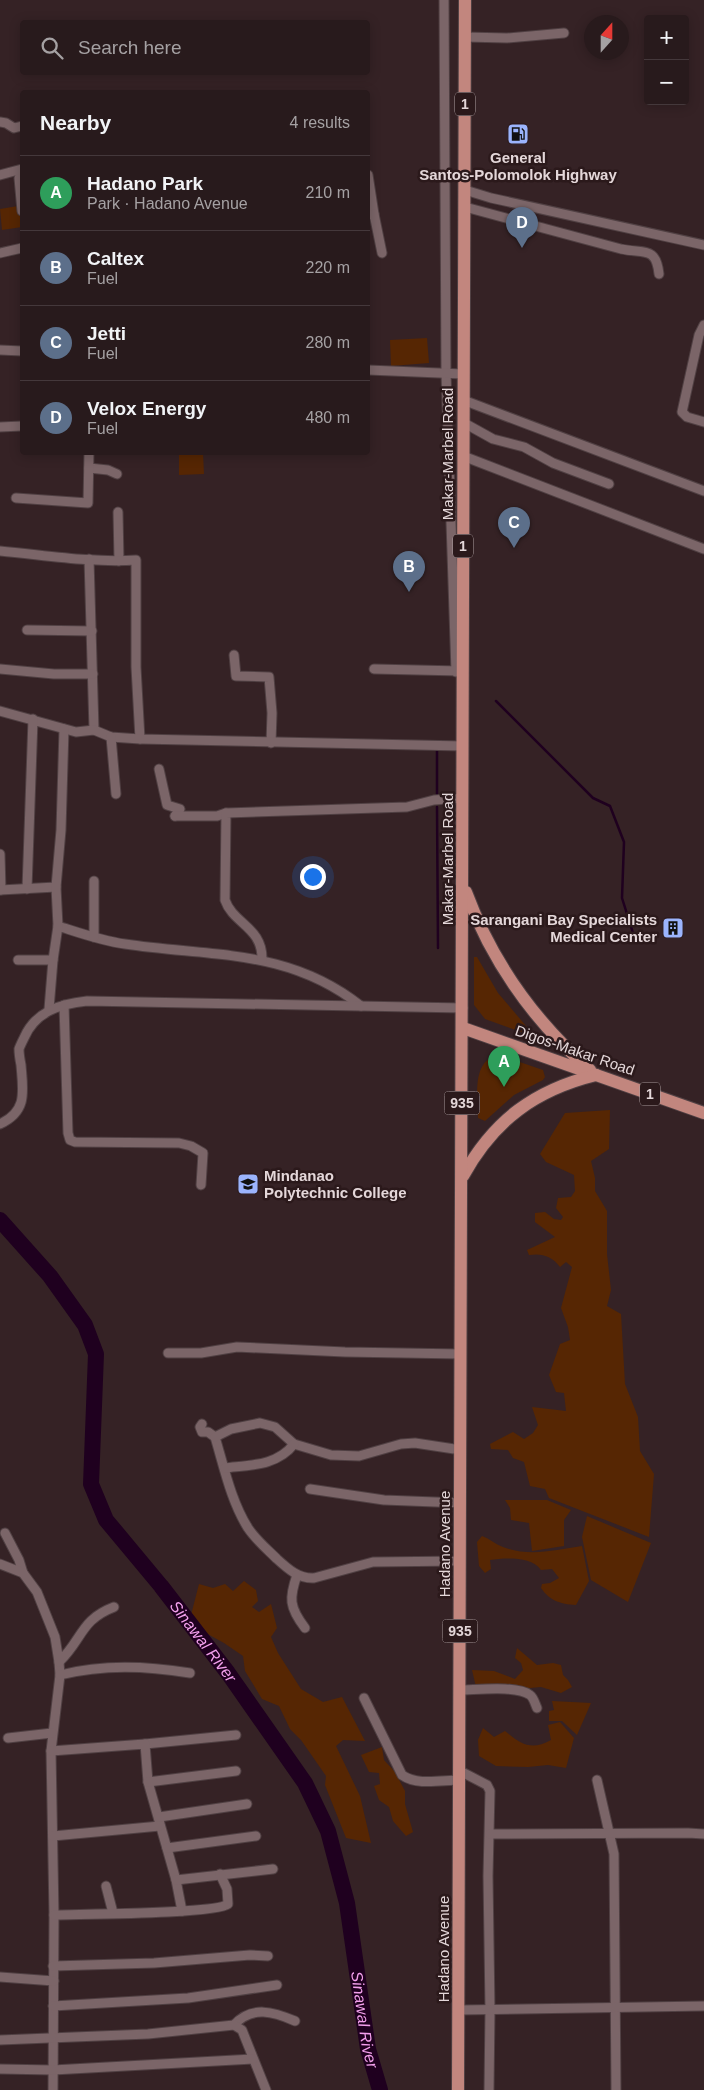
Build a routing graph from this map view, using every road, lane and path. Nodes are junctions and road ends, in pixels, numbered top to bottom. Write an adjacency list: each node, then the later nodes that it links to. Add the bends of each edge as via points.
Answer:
1 (444, 0): 22 (street)
2 (465, 0): 4 (main road, Makar-Marbel Road / 1)
3 (564, 33): 4 (street, via 500,38)
4 (465, 36): 9 (main road, Makar-Marbel Road / 1)
5 (0, 122): 6 (street, via 14,128)
6 (20, 126)
7 (20, 170): 8 (street)
8 (0, 175)
9 (465, 190): 11 (main road, Makar-Marbel Road / 1); 13 (street)
10 (370, 202): 12 (street)
11 (465, 207): 17 (street, via 621,249 647,252 657,260); 23 (main road, Makar-Marbel Road / 1)
12 (371, 215): 16 (street)
13 (704, 245)
14 (20, 248): 15 (street)
15 (0, 253)
16 (382, 253)
17 (659, 274)
18 (704, 325): 26 (street, via 682,412)
19 (0, 350): 20 (street)
20 (20, 351)
21 (370, 370): 22 (street)
22 (446, 373): 23 (street); 46 (street)
23 (463, 374): 24 (main road, Makar-Marbel Road / 1)
24 (463, 400): 25 (main road, Makar-Marbel Road / 1); 34 (street)
25 (463, 418): 30 (main road, Makar-Marbel Road / 1); 33 (street, via 466,424 493,439 524,447 553,463)
26 (704, 422)
27 (20, 426): 28 (street)
28 (0, 427)
29 (89, 455): 31 (street)
30 (463, 456): 37 (street); 46 (main road, Makar-Marbel Road / 1)
31 (88, 468): 32 (street); 35 (street, via 88,503)
32 (117, 474)
33 (609, 484)
34 (704, 491)
35 (16, 498)
36 (118, 512): 40 (street)
37 (704, 549)
38 (0, 551): 39 (street)
39 (89, 559): 40 (street); 42 (street)
40 (119, 561): 53 (street, via 136,560)
41 (27, 630): 42 (street)
42 (92, 631): 47 (street)
43 (234, 655): 54 (street, via 236,676 268,677)
44 (0, 669): 47 (street)
45 (374, 669): 46 (street)
46 (459, 672): 55 (main road, Makar-Marbel Road / 1)
47 (93, 674): 51 (street)
48 (0, 712): 49 (street)
49 (33, 719): 50 (street); 64 (street)
50 (64, 729): 51 (street, via 76,732); 63 (street)
51 (94, 730): 52 (street)
52 (110, 737): 53 (street); 57 (street)
53 (140, 739): 54 (street)
54 (271, 743): 55 (street)
55 (463, 746): 58 (main road, Makar-Marbel Road / 1)
56 (159, 769): 59 (street, via 167,805 180,809 175,816)
57 (116, 794)
58 (463, 798): 59 (street, via 434,800 406,807); 62 (main road, Makar-Marbel Road / 1)
59 (226, 813): 70 (street, via 224,900 228,911 255,934)
60 (0, 854): 65 (street)
61 (94, 882): 67 (street)
62 (463, 884): 73 (main road, Makar-Marbel Road / 1); 76 (main road, via 486,938 516,989 553,1035)
63 (56, 887): 64 (street); 66 (street)
64 (27, 889): 65 (street)
65 (1, 890)
66 (58, 926): 67 (street); 69 (street)
67 (94, 937): 70 (street, via 126,944)
68 (18, 960): 69 (street)
69 (53, 960): 74 (street)
70 (262, 960): 72 (street, via 327,983)
71 (64, 1005): 72 (street, via 87,1001); 74 (street); 80 (street, via 70,1140 191,1146 203,1153)
72 (362, 1007): 73 (street)
73 (463, 1008): 75 (main road, Makar-Marbel Road / 1)
74 (49, 1009): 78 (street, via 34,1020 19,1049 22,1103 15,1115)
75 (463, 1028): 76 (main road, Digos-Makar Road / 1); 79 (main road, Hadano Avenue / 935)
76 (596, 1075): 77 (main road, Digos-Makar Road / 1); 79 (main road, via 554,1088 517,1110 486,1141)
77 (704, 1113)
78 (0, 1124)
79 (462, 1178): 82 (main road, Hadano Avenue / 935)
80 (201, 1185)
81 (168, 1353): 82 (street, via 201,1353 237,1347)
82 (461, 1354): 86 (main road, Hadano Avenue / 935)
83 (202, 1424): 84 (street, via 202,1432)
84 (215, 1437): 85 (street, via 231,1429 260,1423 275,1427); 87 (street)
85 (294, 1444): 86 (street, via 343,1457 415,1443); 87 (street, via 275,1460)
86 (461, 1450): 89 (main road, Hadano Avenue / 935)
87 (225, 1468): 94 (street, via 234,1501 248,1527)
88 (310, 1489): 89 (street, via 377,1499)
89 (461, 1503): 91 (main road, Hadano Avenue / 935)
90 (5, 1534): 93 (street)
91 (460, 1561): 94 (street, via 373,1562 314,1578); 100 (main road, Hadano Avenue / 935)
92 (0, 1564): 93 (street)
93 (23, 1573): 97 (street, via 45,1610 55,1637)
94 (297, 1575): 96 (street, via 291,1604)
95 (114, 1607): 97 (street, via 88,1622)
96 (305, 1628)
97 (59, 1662): 99 (street)
98 (190, 1673): 99 (street, via 122,1667)
99 (60, 1675): 103 (street)
100 (460, 1690): 102 (street, via 524,1692 532,1697); 109 (main road, Hadano Avenue / 935)
101 (364, 1698): 109 (street, via 402,1776 419,1781)
102 (537, 1708)
103 (52, 1733): 105 (street); 107 (street)
104 (236, 1735): 106 (street)
105 (8, 1738)
106 (145, 1744): 107 (street); 111 (street)
107 (51, 1751): 117 (street)
108 (236, 1771): 111 (street)
109 (460, 1775): 115 (street, via 489,1787); 135 (main road, Hadano Avenue / 935)
110 (597, 1780): 114 (street)
111 (148, 1782): 113 (street)
112 (247, 1804): 113 (street)
113 (159, 1821): 117 (street); 119 (street)
114 (610, 1833): 115 (street); 116 (street); 134 (street, via 615,1880)
115 (490, 1834): 136 (street)
116 (704, 1834)
117 (53, 1836): 126 (street)
118 (256, 1836): 119 (street)
119 (167, 1848): 122 (street)
120 (273, 1869): 121 (street)
121 (220, 1874): 122 (street); 124 (street, via 229,1896 226,1906)
122 (176, 1880): 124 (street)
123 (106, 1886): 125 (street)
124 (182, 1911): 125 (street)
125 (113, 1913): 126 (street)
126 (54, 1915): 128 (street)
127 (268, 1956): 128 (street)
128 (53, 1966): 130 (street)
129 (0, 1977): 130 (street)
130 (54, 1981): 132 (street)
131 (277, 1986): 132 (street, via 188,1998)
132 (53, 2006): 139 (street)
133 (704, 2006): 134 (street)
134 (616, 2007): 136 (street); 148 (street)
135 (459, 2010): 136 (street); 144 (main road, Hadano Avenue / 935)
136 (490, 2010): 147 (street)
137 (296, 2020): 138 (street, via 264,2011 246,2016)
138 (234, 2026): 139 (street, via 148,2034); 141 (street, via 242,2030)
139 (52, 2037): 140 (street); 143 (street)
140 (0, 2040)
141 (254, 2059): 143 (street); 146 (street)
142 (0, 2069): 143 (street)
143 (53, 2070): 145 (street)
144 (458, 2087)
145 (52, 2090)
146 (266, 2090)
147 (489, 2090)
148 (616, 2090)

